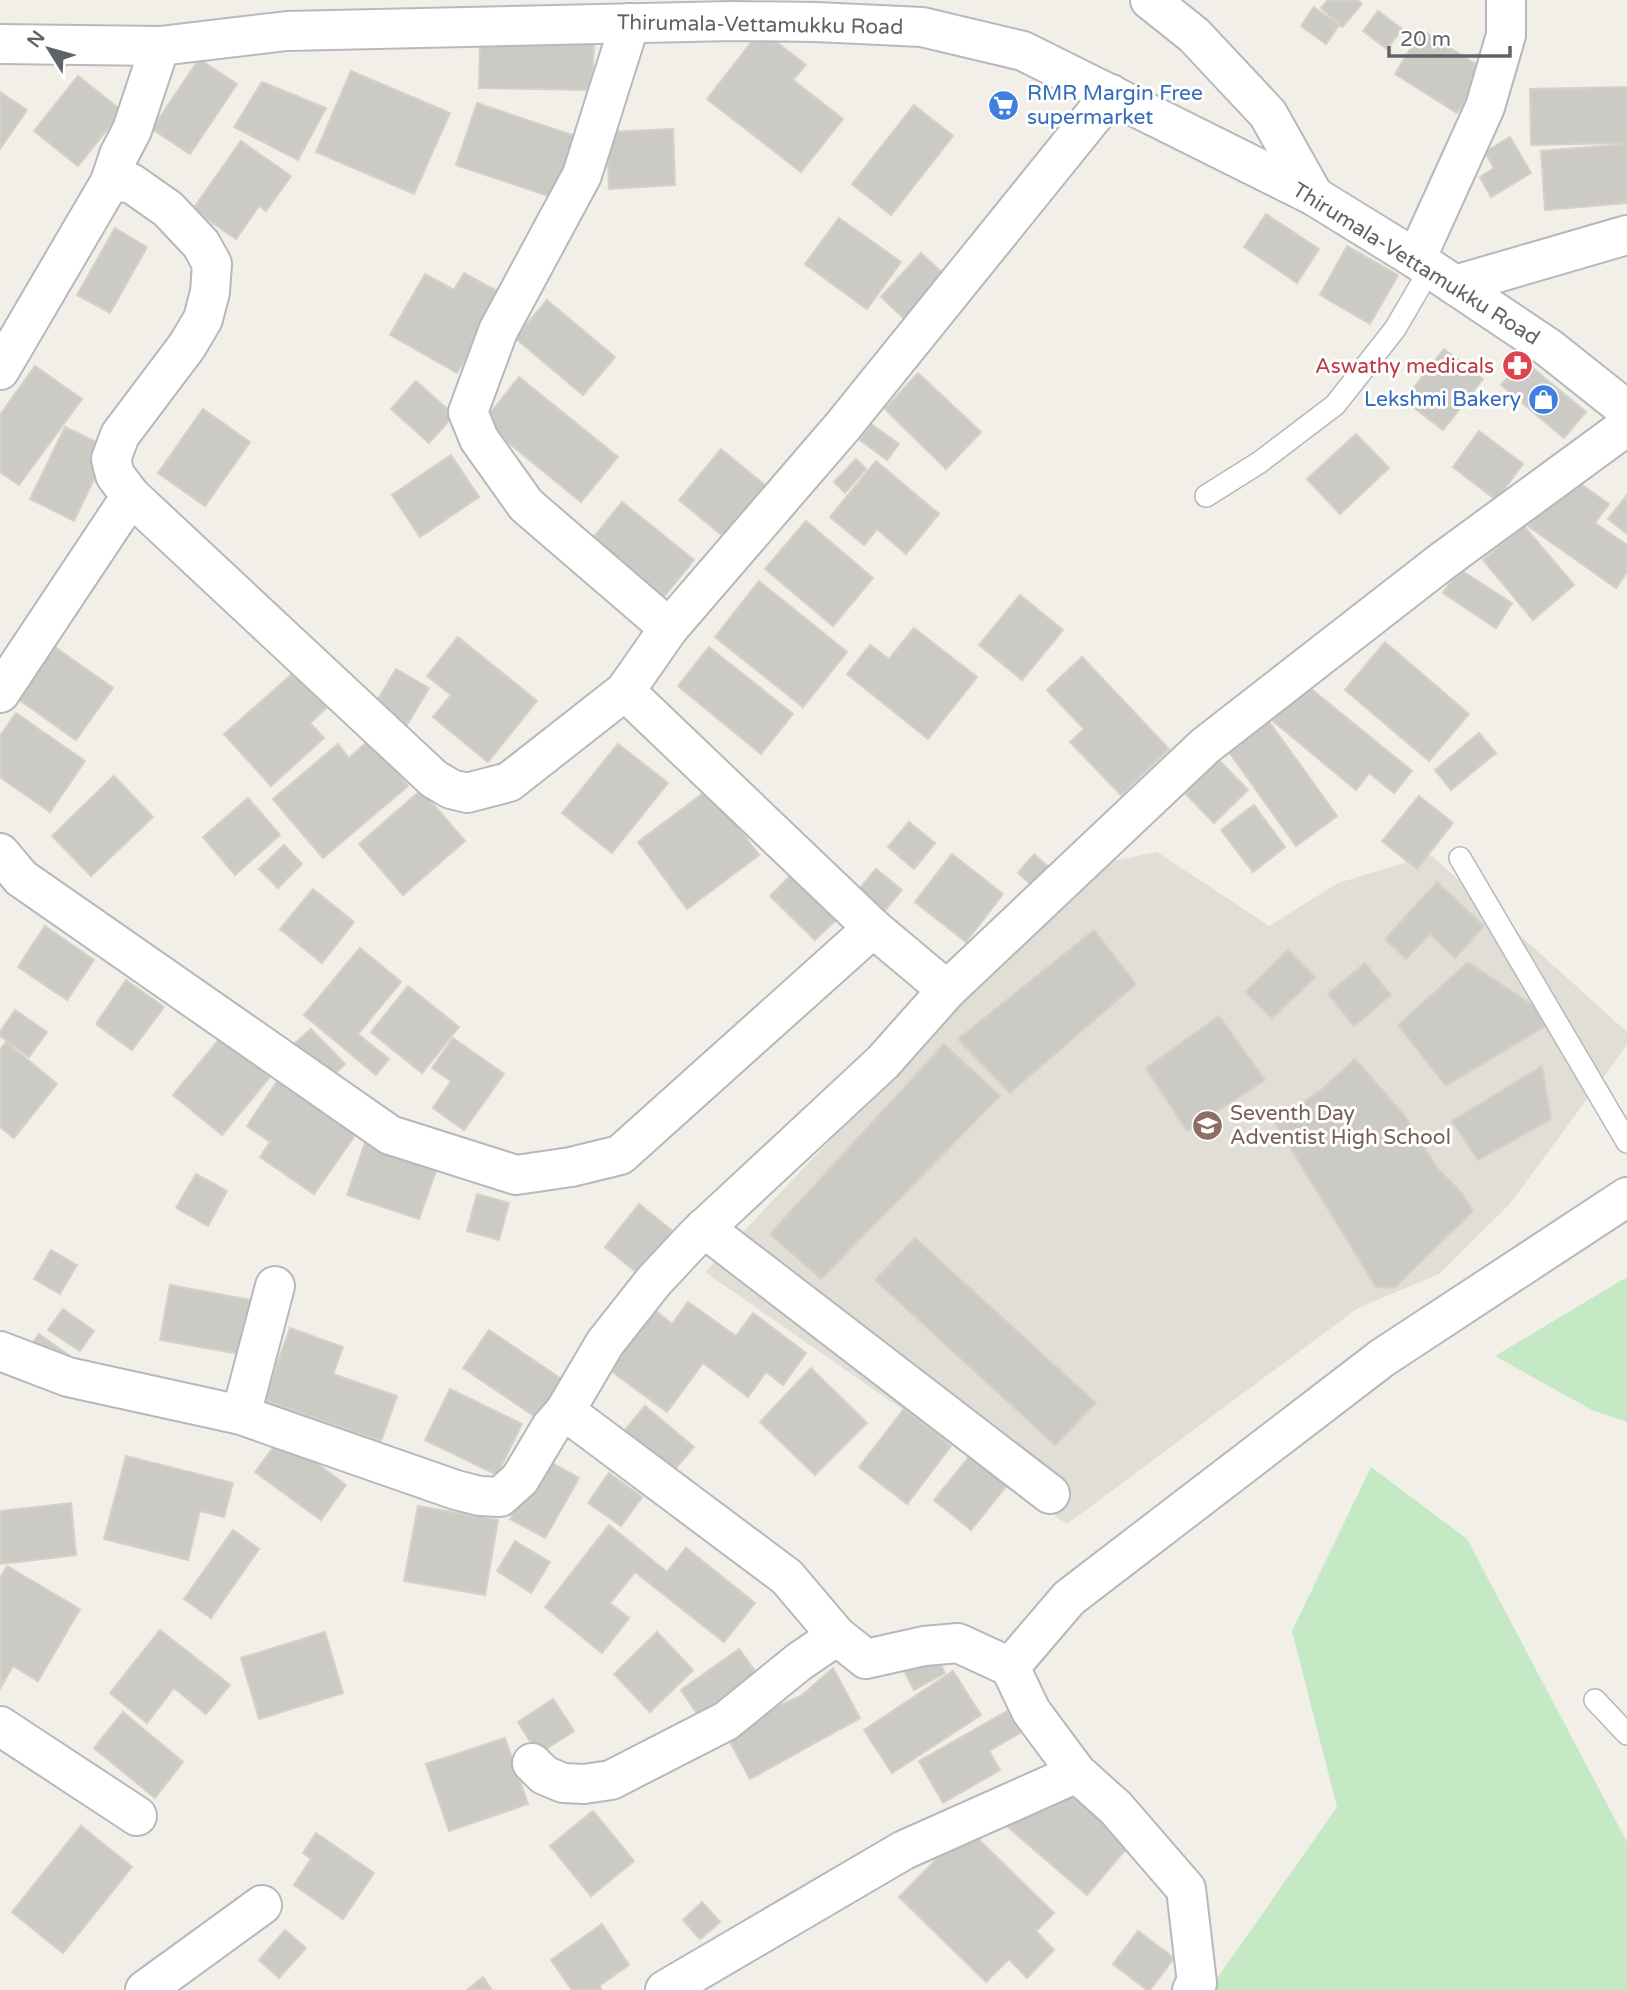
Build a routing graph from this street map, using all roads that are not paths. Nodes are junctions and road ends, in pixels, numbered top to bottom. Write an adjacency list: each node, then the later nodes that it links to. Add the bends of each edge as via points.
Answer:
1 (1150, 0): 8 (street, via 1194,35 1268,114)
2 (1506, 0): 10 (street, via 1506,34)
3 (630, 23): 5 (street, Thirumala-Vettamukku Road, via 287,31); 6 (street, Thirumala-Vettamukku Road, via 816,22 922,27 1023,51); 16 (street, via 582,175 498,331 468,412 479,439 526,506)
4 (0, 44): 5 (street, Thirumala-Vettamukku Road)
5 (160, 46): 7 (street)
6 (1111, 94): 8 (street, Thirumala-Vettamukku Road); 16 (street, via 843,426)
7 (110, 182): 11 (street); 14 (street, via 131,183 168,209 201,244 212,264 203,319 120,435 111,459 115,475)
8 (1314, 196): 10 (street, Thirumala-Vettamukku Road)
9 (1627, 235): 10 (street)
10 (1433, 271): 12 (street, Thirumala-Vettamukku Road, via 1549,348); 15 (lane, via 1395,329 1335,405)
11 (0, 370)
12 (1627, 410)
13 (1627, 426): 22 (street, via 1440,563 1205,746)
14 (131, 496): 17 (street, via 450,789 467,793 509,782); 18 (street)
15 (1206, 496)
16 (669, 628): 17 (street)
17 (625, 691): 21 (street)
18 (0, 693)
19 (0, 853): 21 (street, via 21,878 390,1135 516,1175 620,1155)
20 (1460, 858): 23 (lane)
21 (873, 928): 22 (street)
22 (947, 990): 25 (street, via 883,1062)
23 (1627, 1142)
24 (1627, 1197): 32 (street, via 1360,1375 1069,1598)
25 (704, 1228): 28 (street, via 605,1343); 30 (street)
26 (275, 1286): 29 (street)
27 (0, 1351): 29 (street, via 68,1377)
28 (565, 1411): 29 (street, via 520,1479 500,1497 456,1490); 31 (street, via 787,1577)
29 (242, 1415)
30 (1049, 1494)
31 (837, 1636): 32 (street, via 866,1659 958,1643); 36 (street, via 726,1721 611,1780 563,1783 544,1775)
32 (1010, 1667): 37 (street, via 1031,1711)
33 (1595, 1700): 35 (lane)
34 (0, 1726): 38 (street)
35 (1627, 1734)
36 (532, 1763)
37 (1077, 1773): 41 (street, via 904,1850); 42 (street, via 1116,1808 1186,1889 1197,1983)
38 (136, 1816)
39 (262, 1905): 40 (street)
40 (145, 1990)
41 (665, 1990)
42 (1192, 1990)

